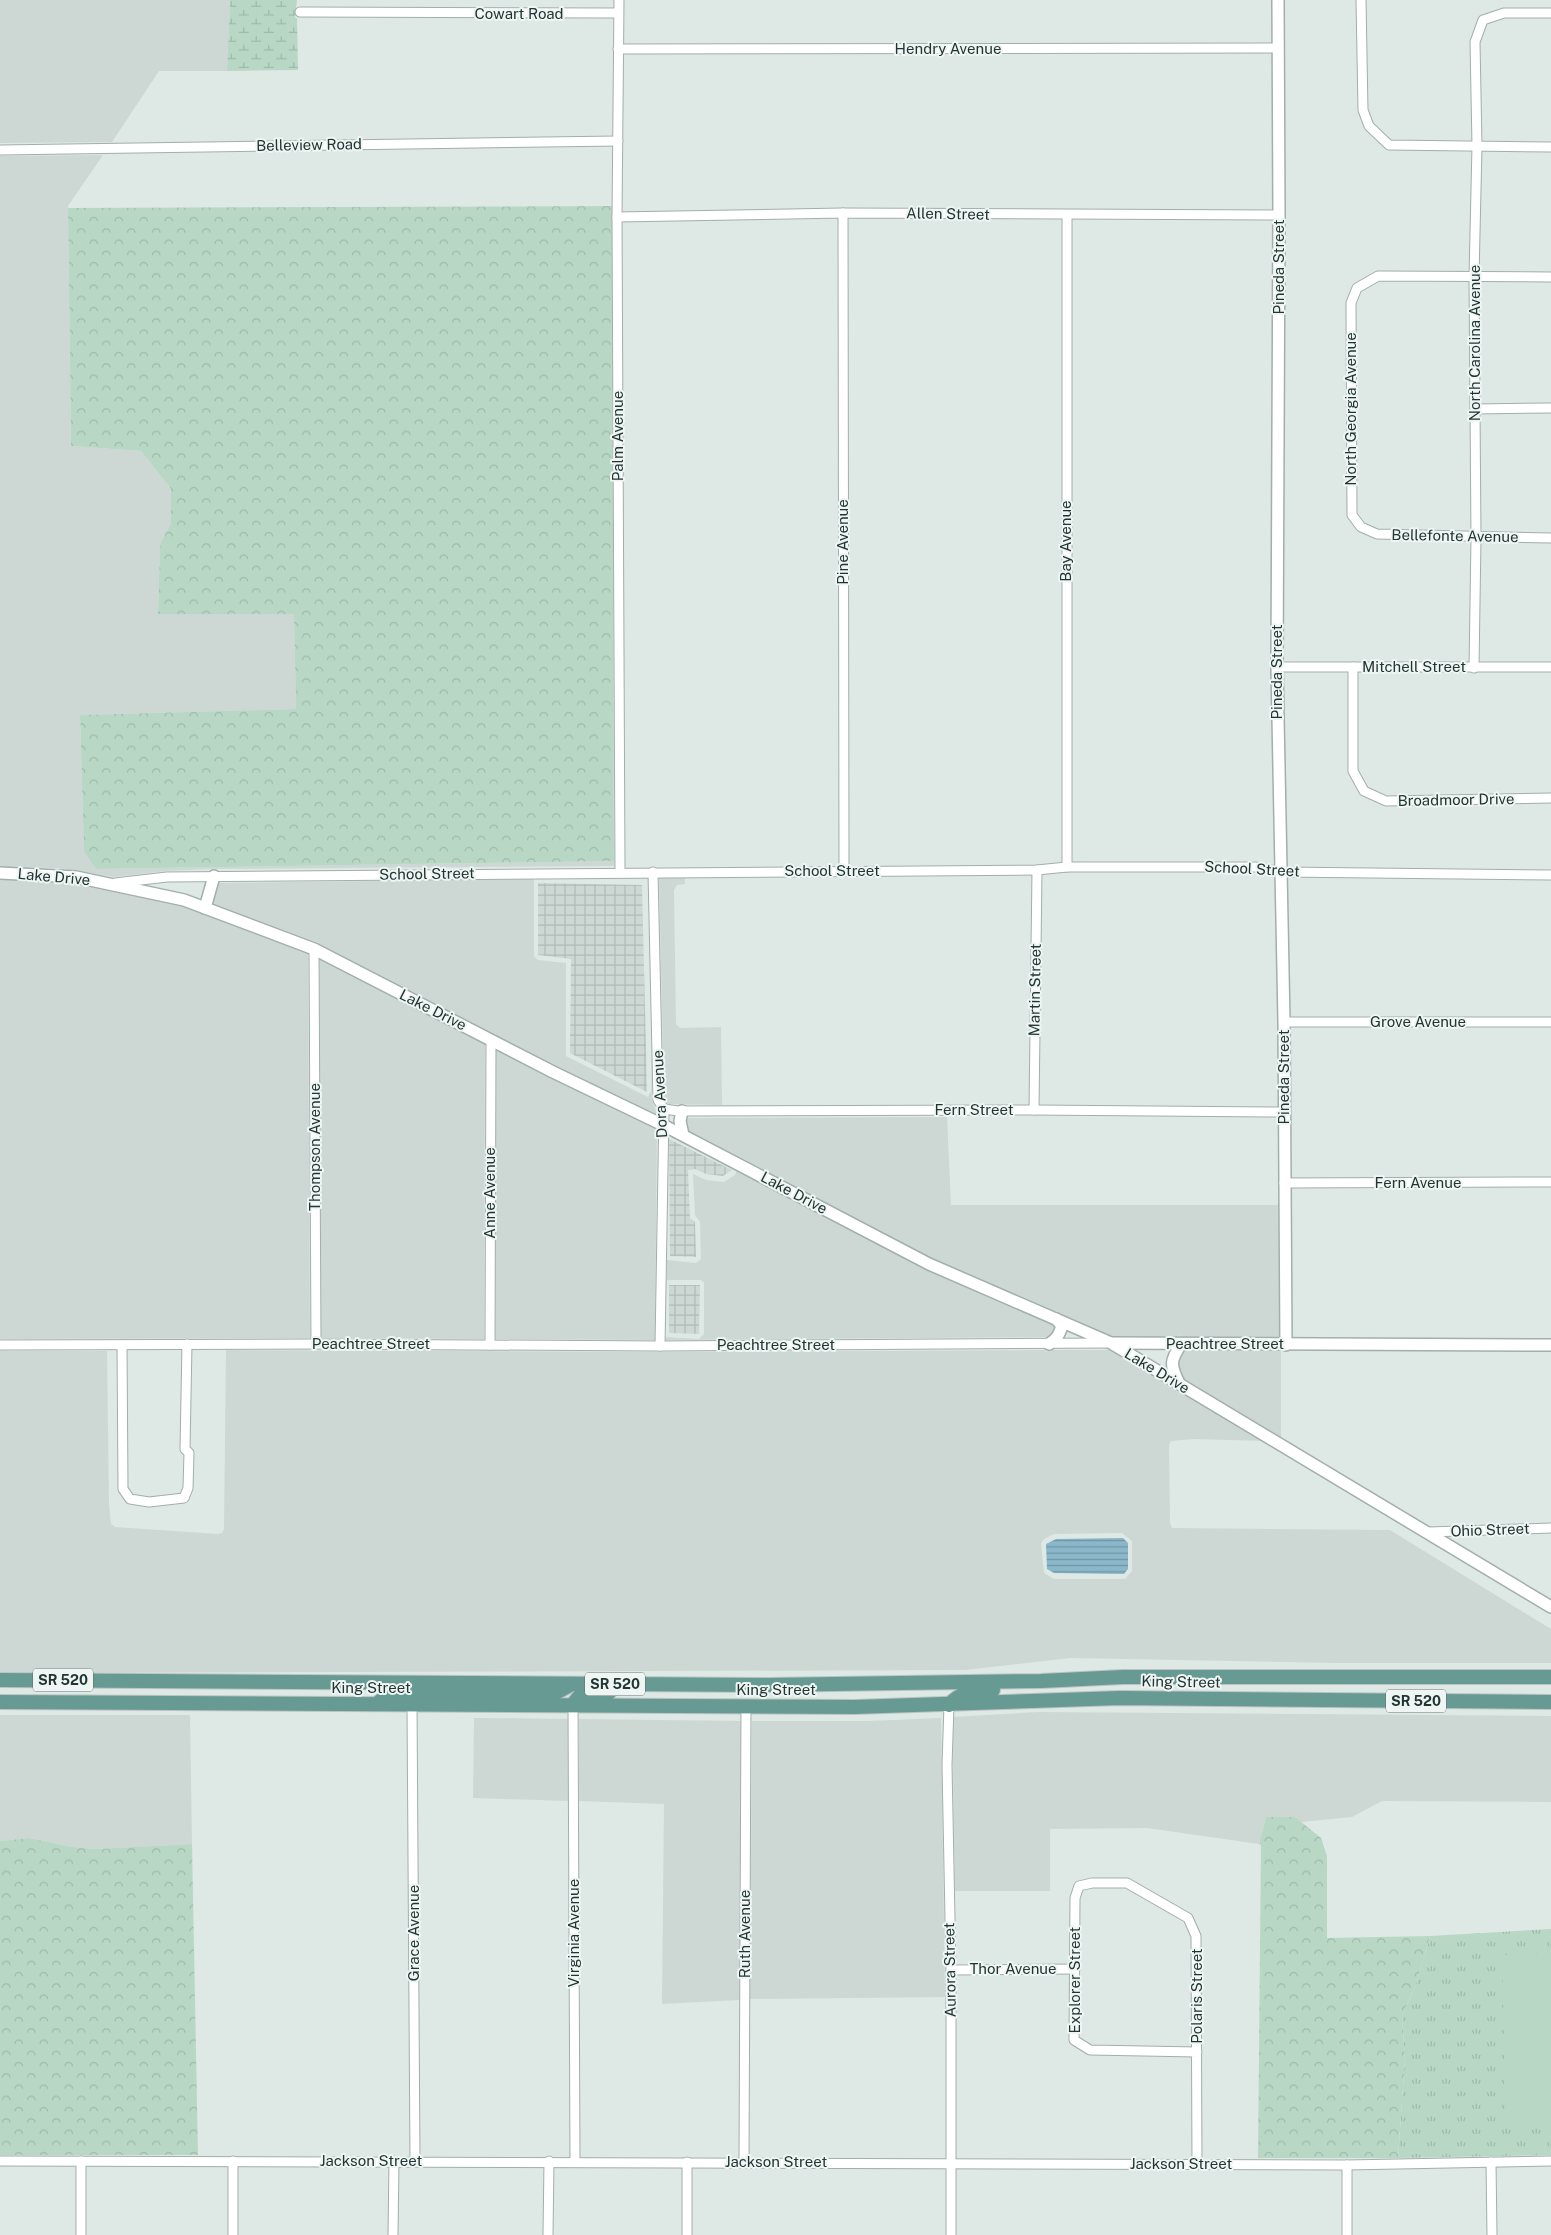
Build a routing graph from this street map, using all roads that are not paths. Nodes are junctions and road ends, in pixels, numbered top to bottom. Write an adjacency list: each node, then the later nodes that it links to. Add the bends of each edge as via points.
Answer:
1 (619, 0): 5 (street, Palm Avenue)
2 (1278, 0): 7 (street, Pineda Street)
3 (1362, 0): 10 (street, via 1363,110 1369,126 1389,145)
4 (300, 12): 5 (street, Cowart Road)
5 (618, 13): 8 (street, Palm Avenue)
6 (1551, 13): 10 (street, North Carolina Avenue, via 1504,12 1483,20 1475,42)
7 (1278, 48): 8 (street, Hendry Avenue); 15 (street, Pineda Street)
8 (618, 49): 9 (street, Palm Avenue)
9 (618, 142): 12 (street, Belleview Road); 16 (street, Palm Avenue)
10 (1477, 146): 11 (street); 17 (street, North Carolina Avenue)
11 (1551, 146)
12 (0, 150)
13 (843, 213): 14 (street, Allen Street); 16 (street, Allen Street); 30 (street, Pine Avenue)
14 (1068, 215): 15 (street, Allen Street); 29 (street, Bay Avenue)
15 (1279, 215): 24 (street, Pineda Street)
16 (617, 217): 32 (street, Palm Avenue)
17 (1474, 277): 18 (street); 20 (street, North Carolina Avenue); 21 (street, North Georgia Avenue, via 1378,276 1357,288 1351,303 1352,515)
18 (1551, 277)
19 (1551, 408): 20 (street)
20 (1475, 409): 22 (street, North Carolina Avenue)
21 (1361, 527): 22 (street, Bellefonte Avenue, via 1377,534)
22 (1476, 538): 23 (street, Bellefonte Avenue); 27 (street, North Carolina Avenue)
23 (1551, 538)
24 (1276, 667): 25 (street, Mitchell Street); 34 (street, Pineda Street)
25 (1353, 667): 27 (street, Mitchell Street); 28 (street, Broadmoor Drive, via 1354,771 1364,791 1386,801)
26 (1551, 667): 27 (street, Mitchell Street)
27 (1474, 668)
28 (1551, 798)
29 (1067, 867): 31 (street, School Street); 34 (street, School Street, via 1255,867)
30 (844, 870): 31 (street, School Street); 33 (street, School Street)
31 (1036, 870): 45 (street, Martin Street)
32 (620, 872): 33 (street, School Street); 37 (street, School Street)
33 (653, 872): 44 (street, Dora Avenue, via 658,1100)
34 (1282, 872): 36 (street, School Street); 41 (street, Pineda Street)
35 (0, 873): 38 (street, Lake Drive, via 62,875)
36 (1551, 875)
37 (214, 876): 38 (street, School Street); 39 (street)
38 (113, 883): 39 (street, Lake Drive)
39 (205, 908): 40 (street, Lake Drive)
40 (314, 949): 43 (street, Lake Drive); 55 (street, Thompson Avenue)
41 (1284, 1022): 42 (street, Grove Avenue); 47 (street, Pineda Street)
42 (1551, 1022)
43 (491, 1040): 48 (street, Lake Drive); 60 (street, Anne Avenue)
44 (664, 1109): 46 (street, Fern Street); 48 (street, Dora Avenue)
45 (1034, 1110): 46 (street, Fern Street); 47 (street, Fern Street)
46 (682, 1111): 49 (street)
47 (1284, 1112): 51 (street, Pineda Street)
48 (663, 1125): 49 (street, Lake Drive); 63 (street, Dora Avenue)
49 (683, 1135): 52 (street, Lake Drive, via 929,1264)
50 (1551, 1182): 51 (street, Fern Avenue)
51 (1284, 1183): 61 (street, Pineda Street)
52 (1056, 1319): 53 (street, Lake Drive); 56 (street, via 1062,1326 1056,1339)
53 (1111, 1343): 56 (street, Peachtree Street); 57 (street, Peachtree Street); 64 (street, Lake Drive)
54 (187, 1344): 55 (street, Peachtree Street); 59 (street, Peachtree Street); 59 (street, via 185,1449 189,1453 188,1488 184,1498 149,1502 130,1499 123,1489)
55 (316, 1344): 60 (street, Peachtree Street)
56 (1049, 1344): 63 (street, Peachtree Street)
57 (1181, 1344): 61 (street, Peachtree Street); 64 (street, via 1173,1356 1171,1368)
58 (0, 1345): 59 (street, Peachtree Street)
59 (122, 1345)
60 (490, 1345): 63 (street, Peachtree Street)
61 (1286, 1345): 62 (street, Peachtree Street)
62 (1551, 1345)
63 (660, 1346)
64 (1179, 1384): 66 (street, Lake Drive)
65 (1551, 1528): 66 (street, Ohio Street)
66 (1429, 1532): 67 (street, Lake Drive)
67 (1551, 1607)
68 (1551, 1677): 69 (main road, King Street / SR 520)
69 (1177, 1678): 71 (main road, King Street / SR 520); 74 (main road, via 1150,1690 1087,1690)
70 (0, 1680): 72 (main road, King Street / SR 520)
71 (1042, 1681): 73 (main road, King Street / SR 520); 80 (main road, via 1030,1688 964,1693)
72 (573, 1684): 73 (main road, King Street / SR 520); 77 (main road, via 554,1694 388,1694)
73 (764, 1685): 79 (main road, via 760,1692 581,1694)
74 (1076, 1700): 76 (main road, King Street / SR 520); 80 (main road, King Street / SR 520)
75 (0, 1702): 77 (main road, King Street / SR 520)
76 (1551, 1702)
77 (377, 1704): 78 (main road, King Street / SR 520)
78 (412, 1704): 79 (main road, King Street / SR 520); 87 (street, Grace Avenue)
79 (573, 1704): 81 (main road, King Street / SR 520); 89 (street, Virginia Avenue)
80 (948, 1705): 81 (main road, King Street / SR 520); 84 (street, Aurora Street)
81 (746, 1706): 95 (street, Ruth Avenue)
82 (1079, 1886): 83 (street, Explorer Street, via 1075,1898); 85 (street, Polaris Street, via 1127,1883 1188,1918 1196,1936)
83 (1075, 1969): 84 (street, Thor Avenue); 85 (street, Explorer Street, via 1074,2040 1090,2050)
84 (951, 1970): 97 (street, Aurora Street)
85 (1197, 2052): 98 (street, Polaris Street)
86 (394, 2161): 87 (street, Jackson Street); 93 (street, Jackson Street); 102 (street)
87 (415, 2161): 88 (street, Jackson Street)
88 (549, 2161): 89 (street, Jackson Street); 103 (street)
89 (575, 2161): 94 (street, Jackson Street)
90 (1551, 2161): 96 (street, Jackson Street)
91 (0, 2162): 92 (street, Jackson Street)
92 (81, 2162): 93 (street, Jackson Street); 100 (street)
93 (233, 2162): 101 (street)
94 (687, 2162): 95 (street, Jackson Street); 104 (street)
95 (744, 2162): 97 (street, Jackson Street)
96 (1491, 2162): 99 (street, Jackson Street); 107 (street)
97 (951, 2163): 98 (street, Jackson Street); 105 (street, Aurora Street)
98 (1197, 2164): 99 (street, Jackson Street)
99 (1347, 2165): 106 (street)
100 (81, 2235)
101 (233, 2235)
102 (393, 2235)
103 (548, 2235)
104 (687, 2235)
105 (951, 2235)
106 (1347, 2235)
107 (1492, 2235)

